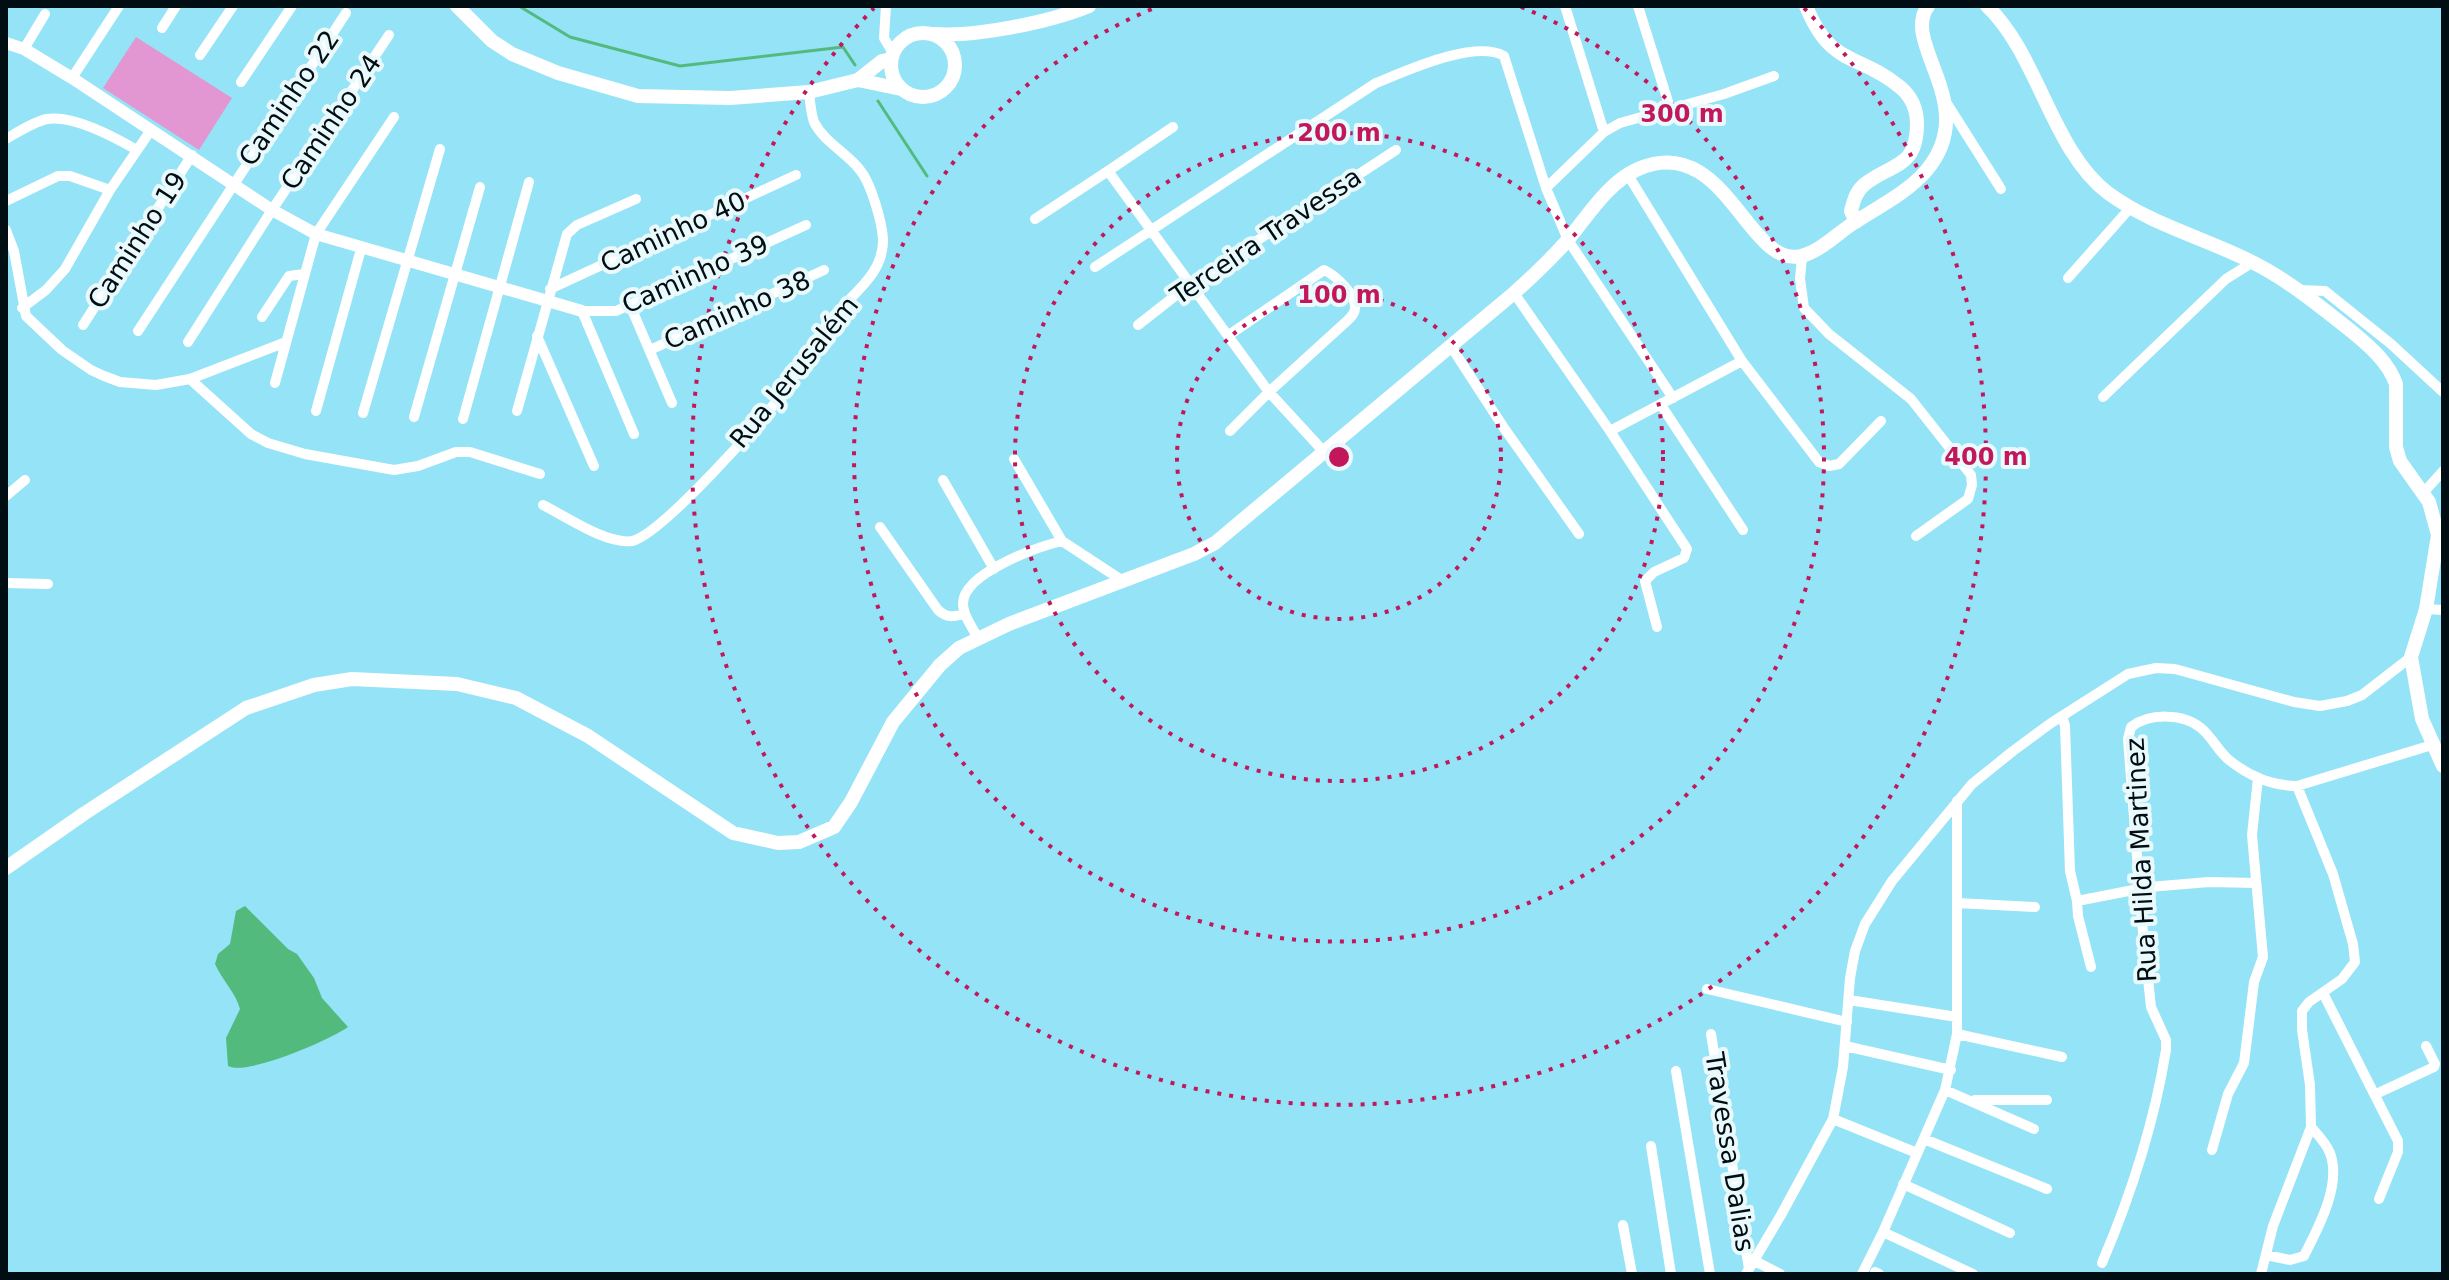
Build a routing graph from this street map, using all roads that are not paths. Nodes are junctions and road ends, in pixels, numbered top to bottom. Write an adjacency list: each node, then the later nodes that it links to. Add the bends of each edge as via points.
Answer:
1 (119, 6): 25 (street)
2 (176, 6): 15 (street)
3 (233, 6): 21 (street)
4 (292, 6): 27 (street)
5 (457, 6): 29 (main road, via 512,54 603,88 683,98)
6 (886, 6): 22 (street, via 884,38)
7 (1089, 6): 16 (main road)
8 (1565, 6): 35 (street)
9 (1638, 6): 31 (street)
10 (1806, 6): 54 (main road, via 1829,46 1893,82 1915,107 1917,136 1911,152 1858,190)
11 (1928, 6): 30 (main road, via 1922,30)
12 (1987, 6): 52 (main road, via 2006,28 2087,171)
13 (346, 13): 44 (street, Caminho 22)
14 (45, 14): 20 (street)
15 (162, 28)
16 (979, 31): 17 (main road); 23 (main road)
17 (930, 34): 22 (main road, via 902,41); 23 (main road, via 947,43)
18 (389, 35): 53 (street, Caminho 24)
19 (6, 43): 20 (street)
20 (24, 49): 25 (street)
21 (200, 55)
22 (892, 56): 26 (main road); 28 (main road, via 894,80)
23 (955, 61): 28 (main road, via 952,80 938,94 918,97)
24 (1774, 76): 31 (street)
25 (72, 78): 34 (street)
26 (858, 80): 28 (main road); 29 (main road)
27 (241, 82)
28 (901, 89)
29 (809, 92): 115 (street, Rua Jerusalém, via 814,121 868,182 883,237 870,278 830,320 784,391 651,532 635,540 618,540)
30 (1945, 100): 48 (street); 54 (main road, via 1946,130 1930,165 1917,180)
31 (1670, 108): 35 (street)
32 (394, 117): 59 (street)
33 (1173, 127): 41 (street)
34 (151, 130): 38 (street); 40 (street)
35 (1604, 132): 47 (street)
36 (6, 139): 38 (street, via 43,120 58,119 101,131)
37 (440, 149): 63 (street)
38 (137, 150): 49 (street)
39 (1396, 150): 70 (street, Terceira Travessa)
40 (192, 155): 44 (street); 79 (street, Caminho 19)
41 (1108, 171): 55 (street); 58 (street)
42 (796, 175): 74 (street, Caminho 40)
43 (1628, 175): 60 (main road, via 1616,182); 62 (main road, via 1656,164 1702,174 1772,249); 88 (street)
44 (233, 182): 53 (street); 81 (street, Caminho 22)
45 (529, 182): 71 (street)
46 (480, 187): 68 (street)
47 (1546, 188): 58 (street, via 1504,56 1469,53 1424,63 1376,83); 60 (street)
48 (2001, 189)
49 (110, 190): 51 (street, via 58,176); 76 (street, via 65,269)
50 (636, 199): 74 (street, via 572,228)
51 (6, 201)
52 (2131, 207): 64 (main road); 69 (street)
53 (272, 210): 59 (street); 84 (street, Caminho 24)
54 (1854, 216): 62 (main road)
55 (1035, 219)
56 (806, 225): 75 (street, Caminho 39)
57 (6, 230): 76 (street)
58 (1149, 230): 65 (street); 70 (street)
59 (316, 234): 61 (street); 67 (street)
60 (1568, 240): 73 (main road); 94 (street)
61 (361, 249): 63 (street); 97 (street)
62 (1802, 256): 120 (street, via 1804,308 1829,334 1905,392 1971,475 1971,495 1965,503)
63 (408, 262): 68 (street); 99 (street)
64 (2253, 262): 72 (main road); 93 (street, via 2226,279)
65 (1095, 267)
66 (824, 270): 87 (street, Caminho 38)
67 (304, 274): 78 (street, via 289,276); 85 (street)
68 (455, 274): 71 (street); 100 (street)
69 (2068, 278)
70 (1189, 285): 80 (street, Terceira Travessa); 82 (street)
71 (500, 287): 74 (street); 101 (street)
72 (2299, 290): 92 (street, via 2325,291); 113 (main road, via 2371,347 2393,376 2396,447 2403,467)
73 (1514, 293): 86 (main road); 104 (street)
74 (549, 295): 77 (street); 83 (street)
75 (630, 305): 77 (street, Caminho 39, via 616,311); 87 (street)
76 (22, 308): 89 (street, via 62,350 104,376 156,385)
77 (582, 311): 105 (street)
78 (262, 317)
79 (83, 325)
80 (1138, 325)
81 (138, 331)
82 (1229, 335): 91 (street); 91 (street, via 1324,270 1352,297 1355,312)
83 (537, 336): 98 (street); 108 (street)
84 (188, 342)
85 (286, 342): 89 (street); 90 (street)
86 (1450, 345): 106 (main road); 119 (street)
87 (650, 350): 95 (street)
88 (1742, 361): 94 (street); 102 (street, via 1823,464 1839,464)
89 (190, 379): 110 (street, via 251,434 305,454 394,470 470,452)
90 (275, 383)
91 (1269, 392): 103 (street); 106 (street)
92 (2443, 392)
93 (2103, 397)
94 (1673, 398): 96 (street)
95 (672, 403)
96 (1661, 405): 104 (street); 118 (street)
97 (316, 411)
98 (517, 411)
99 (363, 413)
100 (414, 417)
101 (463, 419)
102 (1881, 421)
103 (1230, 431)
104 (1610, 431): 129 (street, via 1687,549 1684,558 1645,581)
105 (634, 434)
106 (1325, 453): 123 (main road, via 1215,543)
107 (1014, 459): 121 (street)
108 (594, 466)
109 (2443, 471): 113 (street)
110 (540, 474)
111 (25, 480): 114 (street)
112 (943, 480): 122 (street)
113 (2424, 492): 116 (main road)
114 (6, 496)
115 (543, 505)
116 (2439, 520): 126 (main road)
117 (880, 527): 128 (street, via 938,610 950,617)
118 (1743, 530)
119 (1579, 534)
120 (1916, 536)
121 (1062, 541): 122 (street); 123 (street)
122 (994, 569): 128 (street, via 967,589)
123 (1123, 581): 130 (main road)
124 (6, 583): 125 (street)
125 (48, 584)
126 (2426, 609): 127 (street); 131 (main road)
127 (2443, 610)
128 (964, 614): 130 (street)
129 (1657, 627)
130 (978, 638): 138 (main road, via 950,656 893,722 834,827 799,842 733,833 588,736 516,698 457,684 352,679 314,685 246,708)
131 (2411, 657): 132 (street, via 2362,695 2332,705 2294,702 2156,668 2128,674); 133 (main road)
132 (2062, 716): 137 (street); 141 (street, via 2070,871)
133 (2432, 745): 134 (main road); 136 (street, Rua Hilda Martinez)
134 (2443, 766)
135 (2258, 778): 136 (street, Rua Hilda Martinez); 139 (street, via 2252,835); 140 (street, Rua Hilda Martinez, via 2227,759 2191,722 2153,718 2131,727)
136 (2297, 786): 146 (street, via 2333,874 2355,957 2349,972)
137 (1957, 801): 142 (street); 147 (street, via 1892,881 1865,924 1852,962)
138 (6, 868)
139 (2256, 883): 140 (street); 166 (street, via 2262,962 2254,982 2244,1063 2228,1094)
140 (2141, 890): 141 (street); 175 (street, Rua Hilda Martinez, via 2151,1007 2166,1050 2149,1129)
141 (2077, 901): 144 (street)
142 (1957, 903): 143 (street); 148 (street)
143 (2035, 907)
144 (2091, 967)
145 (1707, 989): 149 (street)
146 (2323, 993): 158 (street); 162 (street, via 2305,1006 2301,1016)
147 (1849, 1000): 148 (street); 149 (street)
148 (1957, 1017): 151 (street)
149 (1847, 1022): 152 (street)
150 (1711, 1034): 176 (street, Travessa Dalias)
151 (1957, 1034): 154 (street); 155 (street)
152 (1845, 1046): 155 (street); 161 (street)
153 (2426, 1046): 158 (street, via 2434,1067)
154 (2062, 1057)
155 (1951, 1070): 157 (street)
156 (1676, 1071): 180 (street)
157 (1945, 1090): 159 (street); 164 (street)
158 (2376, 1094): 170 (street, via 2399,1147)
159 (1969, 1100): 160 (street); 163 (street)
160 (2047, 1100)
161 (1833, 1119): 167 (street); 176 (street)
162 (2311, 1127): 174 (street); 174 (street, via 2331,1155 2331,1186 2323,1215 2304,1256 2290,1260)
163 (2034, 1129)
164 (1924, 1139): 167 (street); 169 (street)
165 (1651, 1146): 179 (street)
166 (2212, 1150)
167 (1917, 1153): 168 (street)
168 (1903, 1184): 172 (street); 173 (street)
169 (2047, 1189)
170 (2379, 1199)
171 (1623, 1225): 178 (street)
172 (1883, 1232): 177 (street); 183 (street)
173 (2010, 1233)
174 (2266, 1255): 184 (street)
175 (2102, 1263)
176 (1750, 1268): 181 (street)
177 (1874, 1271): 182 (street)
178 (1632, 1274)
179 (1671, 1274)
180 (1710, 1274)
181 (1780, 1274)
182 (1862, 1274)
183 (1973, 1274)
184 (2261, 1274)

